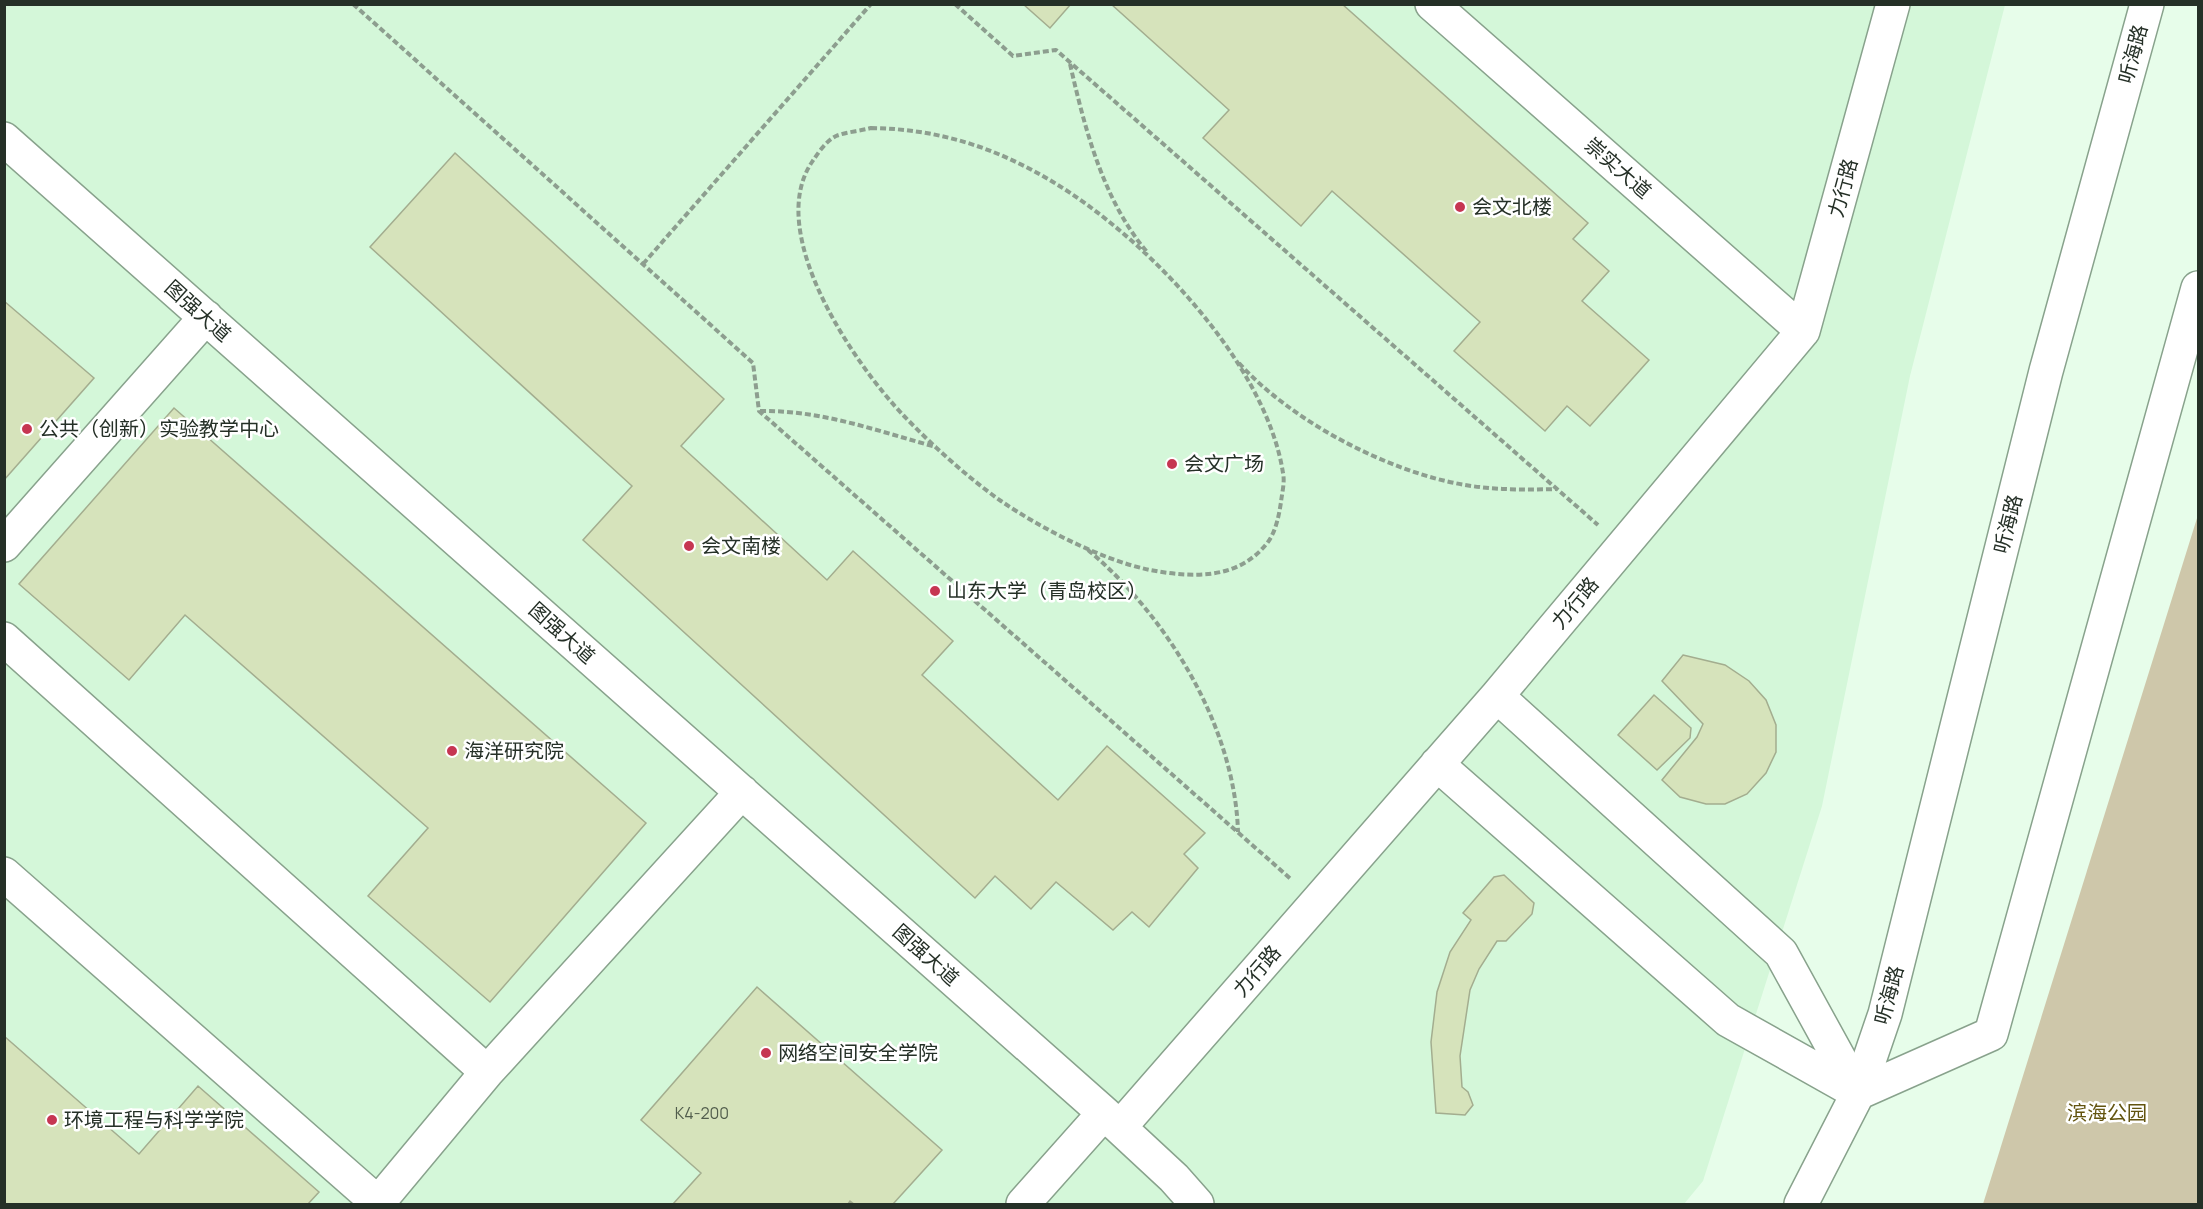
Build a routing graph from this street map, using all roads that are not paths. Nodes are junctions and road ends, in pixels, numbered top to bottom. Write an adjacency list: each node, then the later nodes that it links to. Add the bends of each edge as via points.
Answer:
1 (1432, 4): 7 (main road, 崇实大道)
2 (1893, 4): 7 (main road, 力行路)
3 (2147, 4): 15 (main road, 听海路, via 2046,371 1885,1014)
4 (4, 139): 6 (main road, 图强大道)
5 (2199, 288): 15 (main road, via 1991,1034)
6 (206, 317): 8 (main road); 12 (main road, 图强大道)
7 (1803, 331): 10 (main road, 力行路)
8 (4, 545)
9 (4, 639): 14 (main road)
10 (1497, 696): 11 (main road, 力行路); 15 (main road, via 1781,953)
11 (1437, 764): 15 (main road, via 1728,1020); 16 (main road, 力行路, via 1317,902)
12 (742, 792): 14 (main road); 16 (main road, 图强大道)
13 (4, 874): 17 (main road)
14 (487, 1072): 17 (main road)
15 (1858, 1093): 20 (main road, 听海路)
16 (1112, 1120): 18 (main road, 力行路); 19 (main road, 图强大道)
17 (378, 1204)
18 (1023, 1204)
19 (1197, 1204)
20 (1801, 1204)

